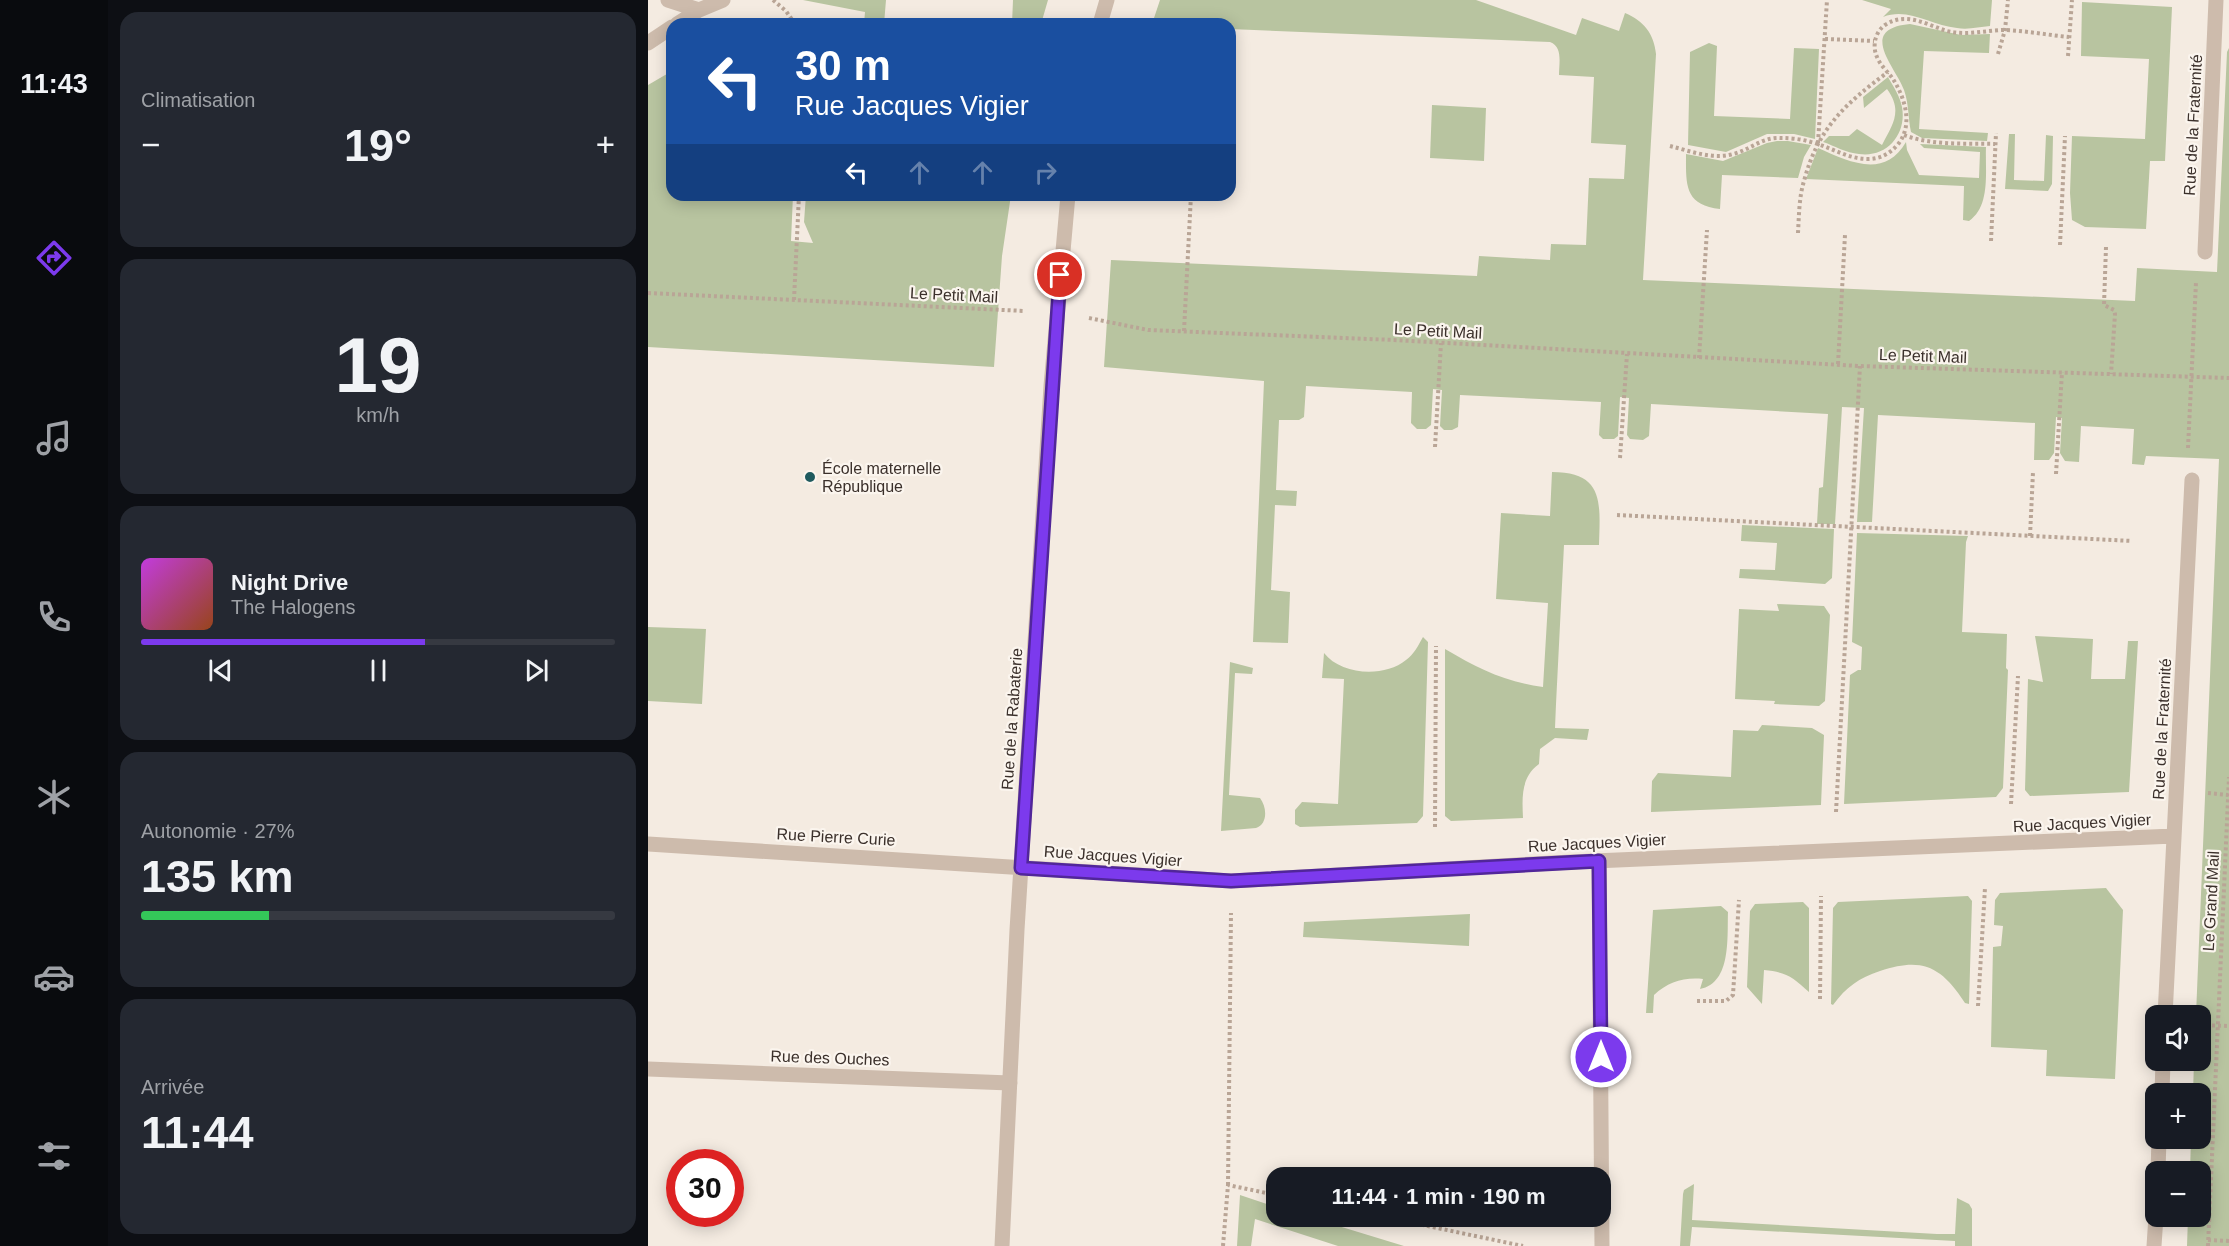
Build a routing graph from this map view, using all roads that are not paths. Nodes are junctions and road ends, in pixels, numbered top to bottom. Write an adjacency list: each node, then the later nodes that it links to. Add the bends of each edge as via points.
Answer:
1 (668, 0): 5 (street)
2 (723, 0): 5 (street)
3 (1107, 0): 7 (street)
4 (2216, 0): 11 (street, Rue de la Fraternité)
5 (699, 10): 6 (street)
6 (686, 18)
7 (1102, 18)
8 (666, 31): 9 (street)
9 (648, 42)
10 (1067, 201): 16 (street, Rue de la Rabaterie)
11 (2205, 252)
12 (2192, 480): 13 (street, Rue de la Fraternité)
13 (2174, 836): 15 (street, Rue Jacques Vigier); 17 (street, Rue de la Fraternité)
14 (648, 844): 16 (street, Rue Pierre Curie)
15 (1599, 861): 16 (street, Rue Jacques Vigier, via 1231,881); 22 (street)
16 (1021, 868): 19 (street, Rue de la Rabaterie)
17 (2166, 1005)
18 (648, 1069): 19 (street, Rue des Ouches)
19 (1010, 1083): 21 (street, Rue de la Rabaterie)
20 (2155, 1227): 23 (street)
21 (1002, 1246)
22 (1602, 1246)
23 (2154, 1246)

